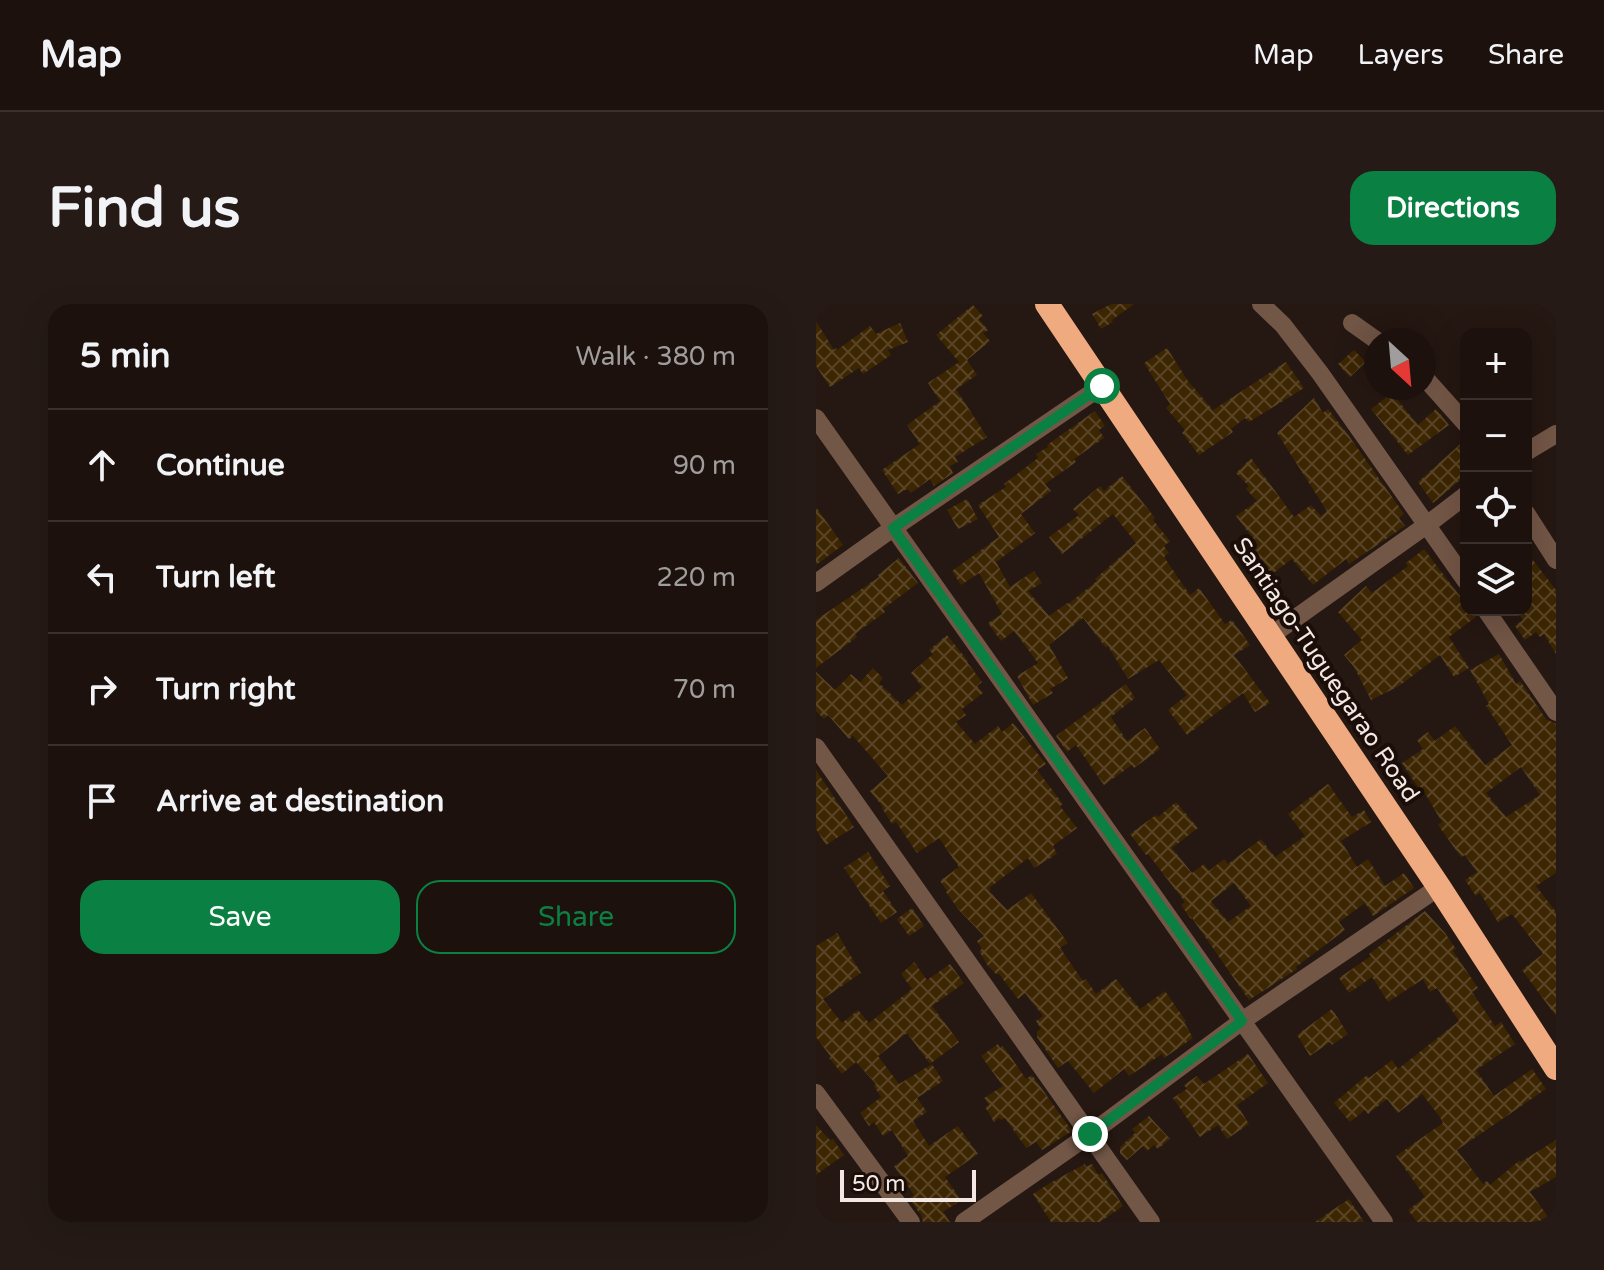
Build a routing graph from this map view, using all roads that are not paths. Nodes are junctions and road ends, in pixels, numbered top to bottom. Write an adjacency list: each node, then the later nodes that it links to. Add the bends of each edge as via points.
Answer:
1 (1047, 304): 5 (highway, Santiago-Tuguegarao Road)
2 (1261, 304): 13 (street, via 1320,373)
3 (1352, 323): 4 (street)
4 (1364, 332)
5 (1102, 386): 14 (street); 19 (highway, Santiago-Tuguegarao Road)
6 (1436, 390): 7 (street)
7 (1460, 417)
8 (816, 418): 14 (street)
9 (1556, 434): 10 (street)
10 (1532, 448)
11 (1460, 500): 13 (street)
12 (1532, 522): 15 (street)
13 (1428, 524): 16 (street); 19 (street)
14 (893, 528): 17 (street); 23 (street)
15 (1556, 560)
16 (1460, 572)
17 (816, 583)
18 (1490, 616): 20 (street)
19 (1269, 637): 22 (highway, Santiago-Tuguegarao Road)
20 (1556, 712)
21 (816, 747): 26 (street)
22 (1439, 887): 23 (street); 24 (highway, Santiago-Tuguegarao Road)
23 (1242, 1021): 26 (street); 30 (street)
24 (1556, 1068)
25 (816, 1093): 27 (street)
26 (1090, 1134): 28 (street); 29 (street)
27 (911, 1222)
28 (964, 1222)
29 (1151, 1222)
30 (1384, 1222)

